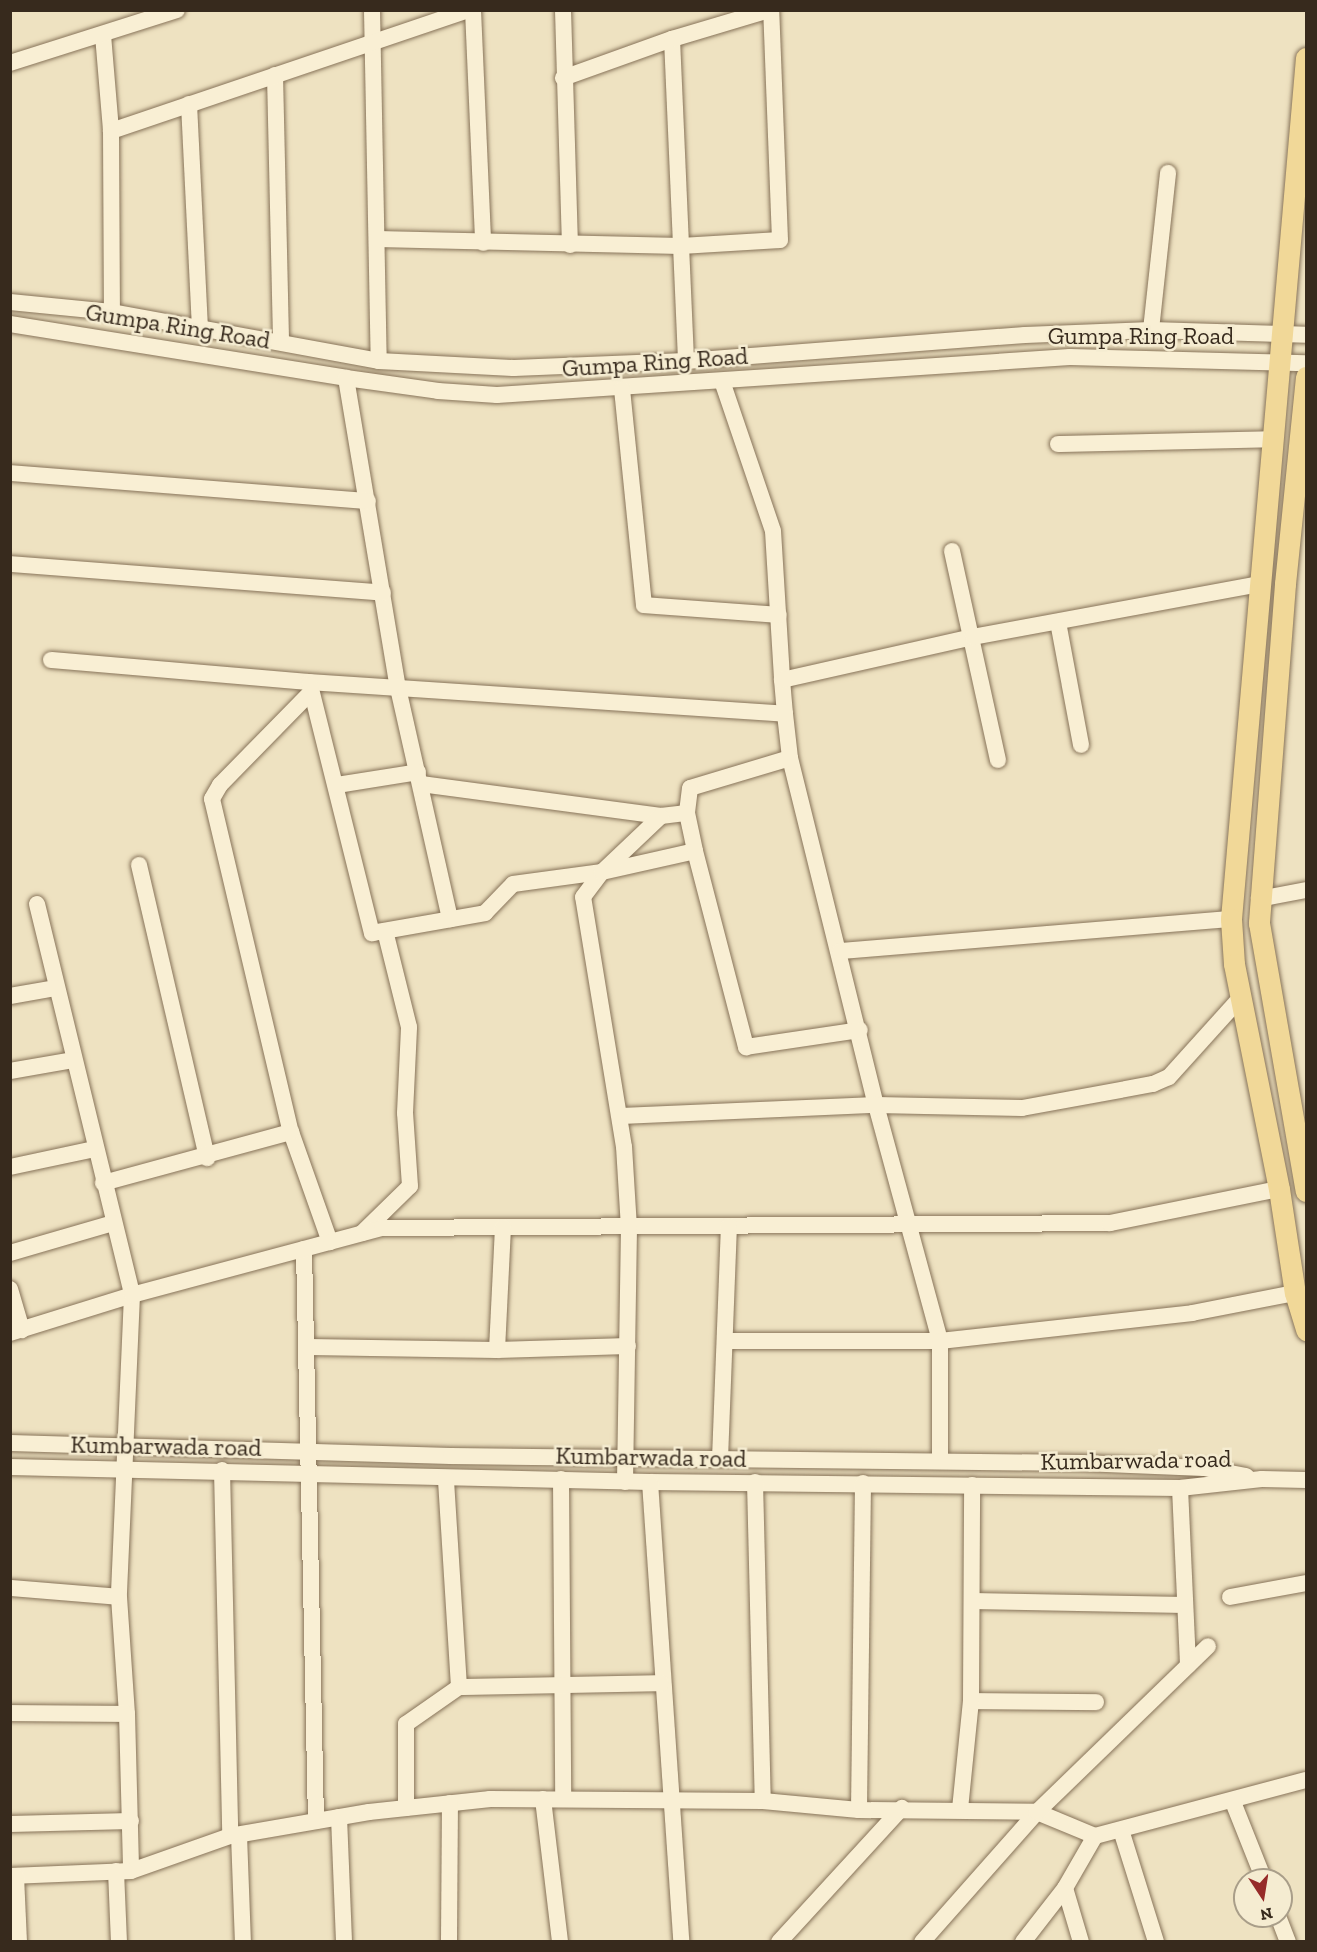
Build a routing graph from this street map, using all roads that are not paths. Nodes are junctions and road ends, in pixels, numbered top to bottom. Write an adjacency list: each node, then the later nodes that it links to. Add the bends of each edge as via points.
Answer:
1 (177, 10): 6 (street)
2 (372, 10): 8 (street)
3 (471, 10): 8 (street); 17 (street)
4 (563, 10): 12 (street)
5 (770, 10): 7 (street); 19 (street, via 781,239)
6 (103, 35): 10 (street); 14 (street)
7 (672, 39): 12 (street); 19 (street)
8 (373, 42): 11 (street); 16 (street)
9 (1306, 58): 25 (main road)
10 (10, 63)
11 (275, 75): 13 (street); 27 (street)
12 (563, 78): 18 (street)
13 (189, 104): 14 (street); 23 (street)
14 (111, 131): 21 (street)
15 (1168, 173): 24 (street)
16 (377, 239): 17 (street); 28 (street)
17 (483, 243): 18 (street)
18 (570, 245): 19 (street)
19 (681, 246): 29 (street)
20 (10, 302): 21 (street, Gumpa Ring Road)
21 (112, 312): 23 (street, Gumpa Ring Road)
22 (10, 324): 33 (street, Gumpa Ring Road)
23 (200, 327): 27 (street, Gumpa Ring Road)
24 (1151, 330): 25 (street, Gumpa Ring Road); 29 (street, Gumpa Ring Road, via 1025,335)
25 (1283, 334): 26 (street, Gumpa Ring Road); 30 (main road)
26 (1306, 335)
27 (281, 340): 28 (street, Gumpa Ring Road)
28 (379, 361): 29 (street, Gumpa Ring Road, via 514,368)
29 (686, 361)
30 (1280, 362): 31 (street, Gumpa Ring Road); 34 (street, Gumpa Ring Road, via 1070,357); 36 (main road)
31 (1306, 363)
32 (1306, 377): 39 (main road)
33 (346, 378): 35 (street, Gumpa Ring Road, via 478,394); 40 (street)
34 (722, 381): 35 (street, Gumpa Ring Road); 45 (street, via 773,531)
35 (622, 389): 45 (street, via 644,604)
36 (1274, 439): 37 (street); 43 (main road)
37 (1058, 444)
38 (10, 473): 40 (street)
39 (1301, 494): 64 (main road)
40 (368, 501): 44 (street)
41 (952, 551): 47 (street)
42 (10, 564): 44 (street)
43 (1259, 584): 46 (street); 67 (main road)
44 (383, 593): 51 (street)
45 (779, 615): 49 (street)
46 (1058, 622): 47 (street); 53 (street)
47 (973, 637): 49 (street); 55 (street)
48 (51, 660): 50 (street)
49 (782, 680): 52 (street)
50 (310, 687): 51 (street); 57 (street); 80 (street, via 220,785 212,799)
51 (398, 688): 52 (street); 56 (street)
52 (785, 714): 54 (street)
53 (1081, 745)
54 (790, 758): 58 (street, via 696,784 687,794); 69 (street)
55 (998, 760)
56 (419, 778): 57 (street); 59 (street); 66 (street)
57 (337, 785): 68 (street, via 372,933)
58 (687, 813): 59 (street); 60 (street)
59 (662, 816): 62 (street)
60 (695, 851): 62 (street); 75 (street, via 746,1047)
61 (139, 864): 82 (street)
62 (602, 872): 66 (street, via 513,884 485,913); 79 (street, via 582,900)
63 (1306, 890): 64 (street)
64 (1259, 899): 85 (main road, via 1261,942)
65 (37, 904): 71 (street)
66 (450, 919): 68 (street)
67 (1231, 920): 69 (street); 74 (main road)
68 (385, 930): 92 (street, via 409,1027 405,1113 410,1186)
69 (840, 951): 75 (street)
70 (10, 984): 72 (street)
71 (56, 988): 72 (street); 76 (street)
72 (28, 993): 73 (street)
73 (10, 996)
74 (1241, 997): 78 (street, via 1169,1077 1153,1084 1022,1108); 86 (main road)
75 (860, 1030): 78 (street)
76 (74, 1060): 77 (street); 81 (street)
77 (10, 1071)
78 (876, 1105): 79 (street); 87 (street)
79 (621, 1116): 91 (street)
80 (291, 1132): 82 (street); 93 (street)
81 (95, 1149): 83 (street); 84 (street)
82 (207, 1158): 84 (street)
83 (10, 1167)
84 (103, 1183): 88 (street)
85 (1306, 1186)
86 (1279, 1189): 87 (street, via 1110,1223); 97 (main road)
87 (909, 1221): 89 (street); 102 (street)
88 (113, 1223): 95 (street); 98 (street)
89 (729, 1226): 91 (street); 101 (street)
90 (503, 1227): 91 (street); 92 (street, via 382,1228); 105 (street)
91 (629, 1228): 103 (street)
92 (361, 1234): 93 (street)
93 (330, 1242): 94 (street)
94 (304, 1249): 98 (street); 104 (street)
95 (10, 1253)
96 (10, 1289): 100 (street)
97 (1295, 1293): 99 (main road); 102 (street, via 1192,1313)
98 (132, 1295): 100 (street); 107 (street)
99 (1306, 1330)
100 (16, 1331)
101 (725, 1341): 102 (street); 110 (street)
102 (940, 1341): 111 (street)
103 (628, 1346): 105 (street); 109 (street)
104 (309, 1347): 105 (street); 108 (street)
105 (497, 1350)
106 (10, 1443): 107 (street, Kumbarwada road)
107 (124, 1445): 108 (street, Kumbarwada road); 113 (street)
108 (310, 1451): 109 (street, Kumbarwada road); 115 (street)
109 (625, 1458): 110 (street, Kumbarwada road); 120 (street)
110 (720, 1460): 111 (street, Kumbarwada road)
111 (940, 1461): 118 (street, Kumbarwada road, via 1204,1468)
112 (10, 1467): 113 (street, Kumbarwada road)
113 (122, 1469): 114 (street, Kumbarwada road); 128 (street)
114 (222, 1470): 115 (street, Kumbarwada road); 158 (street)
115 (311, 1473): 116 (street, Kumbarwada road); 155 (street)
116 (446, 1478): 117 (street, Kumbarwada road); 136 (street)
117 (561, 1479): 120 (street, Kumbarwada road); 134 (street)
118 (1262, 1479): 119 (street); 125 (street, Kumbarwada road)
119 (1306, 1480)
120 (625, 1482): 121 (street, Kumbarwada road)
121 (650, 1482): 122 (street, Kumbarwada road); 135 (street)
122 (755, 1482): 123 (street, Kumbarwada road); 145 (street)
123 (863, 1483): 124 (street, Kumbarwada road); 151 (street)
124 (972, 1485): 125 (street, Kumbarwada road); 130 (street)
125 (1179, 1488): 131 (street)
126 (1306, 1583): 129 (street)
127 (10, 1588): 128 (street)
128 (119, 1597): 140 (street)
129 (1230, 1597)
130 (972, 1601): 131 (street); 137 (street)
131 (1185, 1605): 133 (street)
132 (1208, 1646): 133 (street)
133 (1188, 1665): 152 (street)
134 (562, 1683): 135 (street); 136 (street); 143 (street)
135 (661, 1683): 144 (street)
136 (459, 1687): 148 (street, via 406,1724)
137 (971, 1701): 138 (street); 150 (street)
138 (1096, 1702)
139 (10, 1713): 140 (street)
140 (127, 1714): 154 (street)
141 (1306, 1780): 146 (street)
142 (543, 1799): 143 (street); 147 (street); 169 (street)
143 (563, 1799): 144 (street)
144 (673, 1801): 145 (street); 170 (street)
145 (763, 1802): 151 (street)
146 (1233, 1802): 157 (street); 160 (street)
147 (450, 1803): 148 (street); 168 (street)
148 (406, 1808): 153 (street)
149 (902, 1808): 150 (street); 151 (street); 171 (street)
150 (960, 1809): 152 (street)
151 (859, 1810)
152 (1037, 1812): 159 (street); 172 (street)
153 (339, 1817): 155 (street); 167 (street)
154 (131, 1821): 156 (street); 161 (street)
155 (316, 1821): 158 (street)
156 (10, 1824)
157 (1121, 1830): 159 (street); 175 (street)
158 (234, 1836): 161 (street); 166 (street)
159 (1095, 1836): 163 (street)
160 (1259, 1868)
161 (123, 1871): 162 (street); 165 (street)
162 (13, 1876): 164 (street)
163 (1065, 1888): 173 (street); 174 (street)
164 (19, 1941)
165 (119, 1941)
166 (243, 1941)
167 (344, 1941)
168 (449, 1941)
169 (560, 1941)
170 (681, 1941)
171 (779, 1941)
172 (922, 1941)
173 (1023, 1941)
174 (1081, 1941)
175 (1156, 1941)

